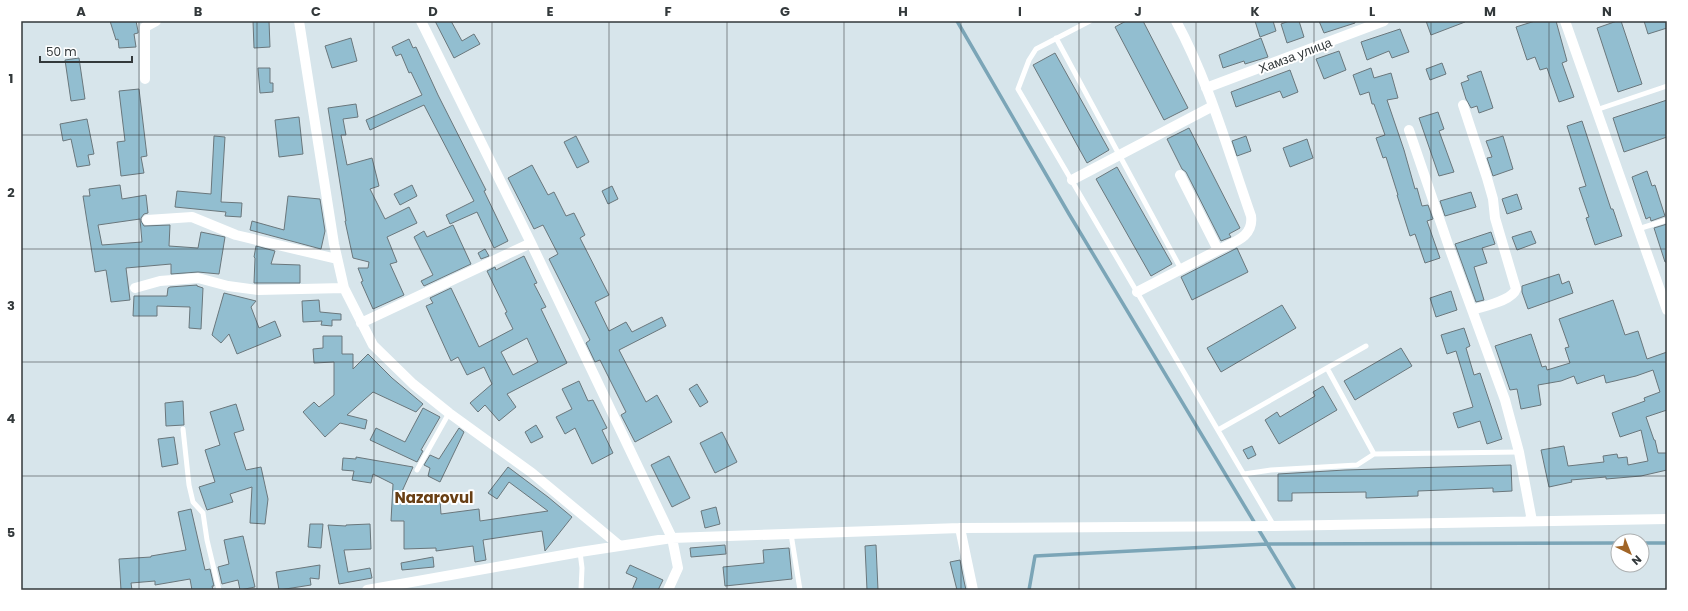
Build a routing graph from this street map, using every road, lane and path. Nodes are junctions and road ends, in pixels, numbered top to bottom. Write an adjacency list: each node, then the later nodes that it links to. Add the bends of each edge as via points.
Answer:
1 (156, 21): 9 (street, via 144,27)
2 (299, 21): 24 (street)
3 (421, 21): 22 (street)
4 (1090, 21): 8 (lane)
5 (1176, 21): 11 (street)
6 (1384, 21): 11 (street, Хамза улица)
7 (1565, 21): 14 (street)
8 (1056, 38): 16 (lane); 18 (lane, via 1036,49 1018,89)
9 (145, 79)
10 (1667, 86): 14 (lane)
11 (1206, 88): 13 (street)
12 (1463, 105): 29 (street, via 1487,178 1493,199 1494,218 1516,289 1509,298)
13 (1213, 106): 16 (street); 23 (street, via 1252,224 1249,233)
14 (1596, 110): 21 (street)
15 (1409, 130): 29 (street)
16 (1119, 155): 18 (street); 25 (lane)
17 (1180, 175): 23 (street)
18 (1072, 180): 28 (lane)
19 (147, 220): 24 (street, via 192,217 236,235)
20 (1667, 220): 21 (lane)
21 (1638, 229): 30 (street)
22 (531, 243): 31 (street); 46 (street)
23 (1218, 250): 25 (street)
24 (337, 259): 27 (street)
25 (1181, 269): 28 (street)
26 (135, 288): 27 (street, via 160,281 198,278 258,290)
27 (344, 288): 31 (street)
28 (1137, 292): 36 (lane)
29 (1472, 310): 37 (street, via 1505,400)
30 (1667, 310)
31 (361, 323): 34 (street, via 373,346 412,384)
32 (1366, 346): 33 (lane)
33 (1328, 368): 36 (lane); 38 (lane)
34 (449, 413): 39 (lane); 47 (street, via 532,473)
35 (183, 429): 49 (lane, via 189,485 193,502 203,513)
36 (1218, 430): 40 (lane)
37 (1519, 452): 38 (lane); 42 (street)
38 (1374, 454): 40 (lane, via 1357,465)
39 (416, 470)
40 (1244, 474): 43 (lane)
41 (1667, 519): 42 (street)
42 (1532, 521): 43 (street)
43 (1270, 526): 44 (street)
44 (960, 528): 45 (street); 54 (street)
45 (791, 534): 46 (street); 53 (lane)
46 (672, 538): 47 (street); 52 (street, via 678,568)
47 (620, 546): 48 (street)
48 (580, 552): 50 (street); 51 (lane)
49 (219, 590)
50 (367, 590)
51 (580, 590)
52 (668, 590)
53 (800, 590)
54 (973, 590)

